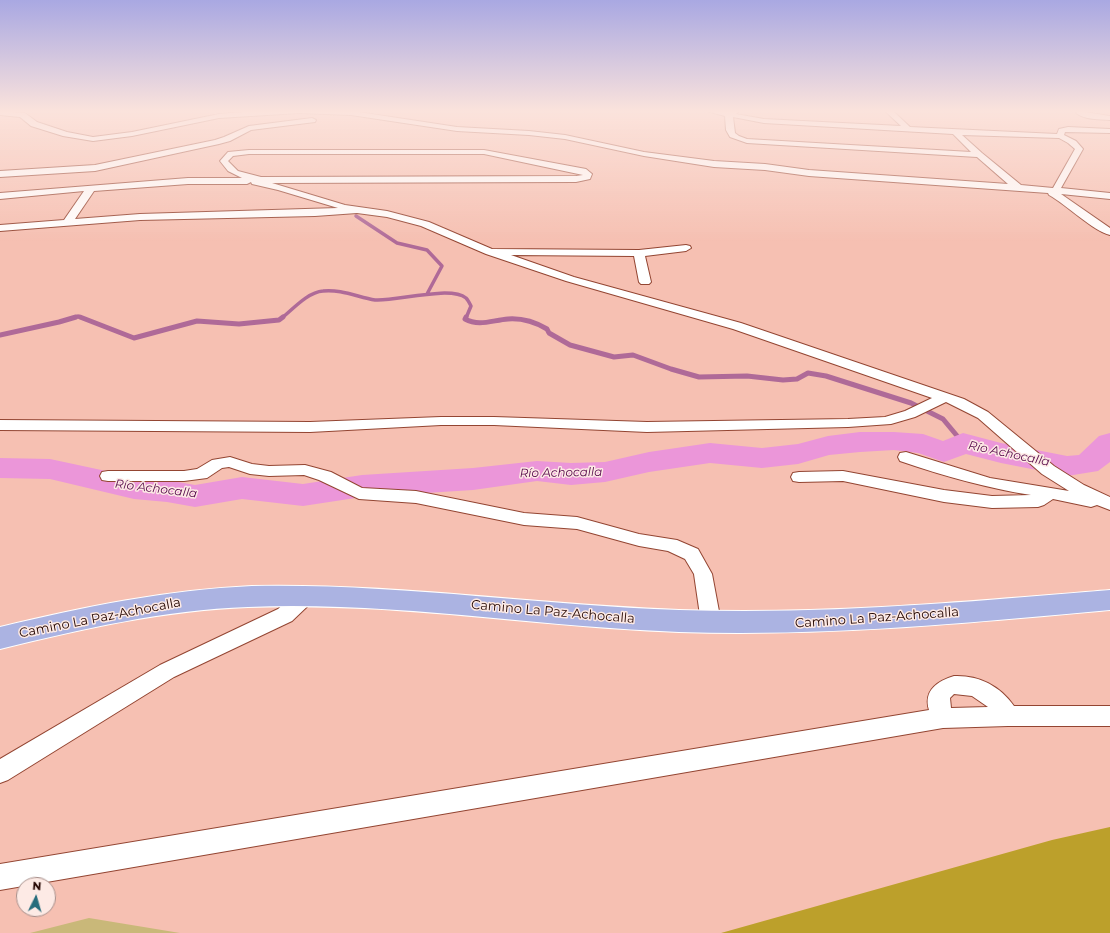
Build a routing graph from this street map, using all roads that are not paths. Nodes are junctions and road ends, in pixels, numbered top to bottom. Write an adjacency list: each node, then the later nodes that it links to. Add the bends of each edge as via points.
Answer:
1 (157, 155): 8 (street, via 86,169)
2 (230, 155): 9 (street, via 224,161 227,167)
3 (497, 155): 9 (street, via 588,174 587,177 576,179)
4 (648, 155): 10 (street, via 809,173)
5 (971, 155): 6 (street)
6 (979, 155): 10 (street)
7 (1076, 155): 13 (street)
8 (0, 174)
9 (258, 181): 11 (street, via 188,181); 16 (street, via 280,186 338,207)
10 (1018, 187): 12 (street)
11 (91, 188): 14 (street); 17 (street)
12 (1040, 189): 13 (street); 18 (street, via 1061,197)
13 (1056, 190): 15 (street)
14 (0, 196)
15 (1110, 196)
16 (356, 210): 17 (street, via 147,217); 23 (street, via 387,214 426,224)
17 (67, 223): 20 (street)
18 (1096, 223): 19 (street); 21 (street)
19 (1110, 223)
20 (0, 228)
21 (1110, 232)
22 (686, 248): 24 (street)
23 (490, 252): 24 (street); 26 (street, via 570,279 738,326)
24 (639, 253): 25 (street)
25 (645, 282)
26 (938, 401): 27 (street, via 910,414 886,421 848,424 647,427 441,421 310,427); 32 (street, via 959,402 983,415 1048,470 1078,489)
27 (0, 425)
28 (906, 457): 31 (street, via 990,483)
29 (108, 476): 35 (street, via 184,476 201,474 218,464 230,462 250,469 268,471 305,470 325,476 359,493 416,497 524,519 577,523 640,540 671,545 692,554 703,574)
30 (798, 477): 31 (street, via 843,476 944,496 992,502 1038,501)
31 (1050, 493): 32 (street)
32 (1110, 504)
33 (307, 595): 35 (main road, Camino La Paz-Achocalla); 36 (main road, Camino La Paz-Achocalla, via 165,602); 40 (street, via 285,615 167,671)
34 (1110, 600): 35 (main road, Camino La Paz-Achocalla, via 896,618 804,623)
35 (711, 622)
36 (0, 638)
37 (1008, 716): 38 (street); 39 (street); 39 (street, via 1002,706 987,694 970,686 958,685 949,687 938,699 938,708)
38 (1110, 716)
39 (943, 718): 41 (street)
40 (0, 772)
41 (0, 877)

